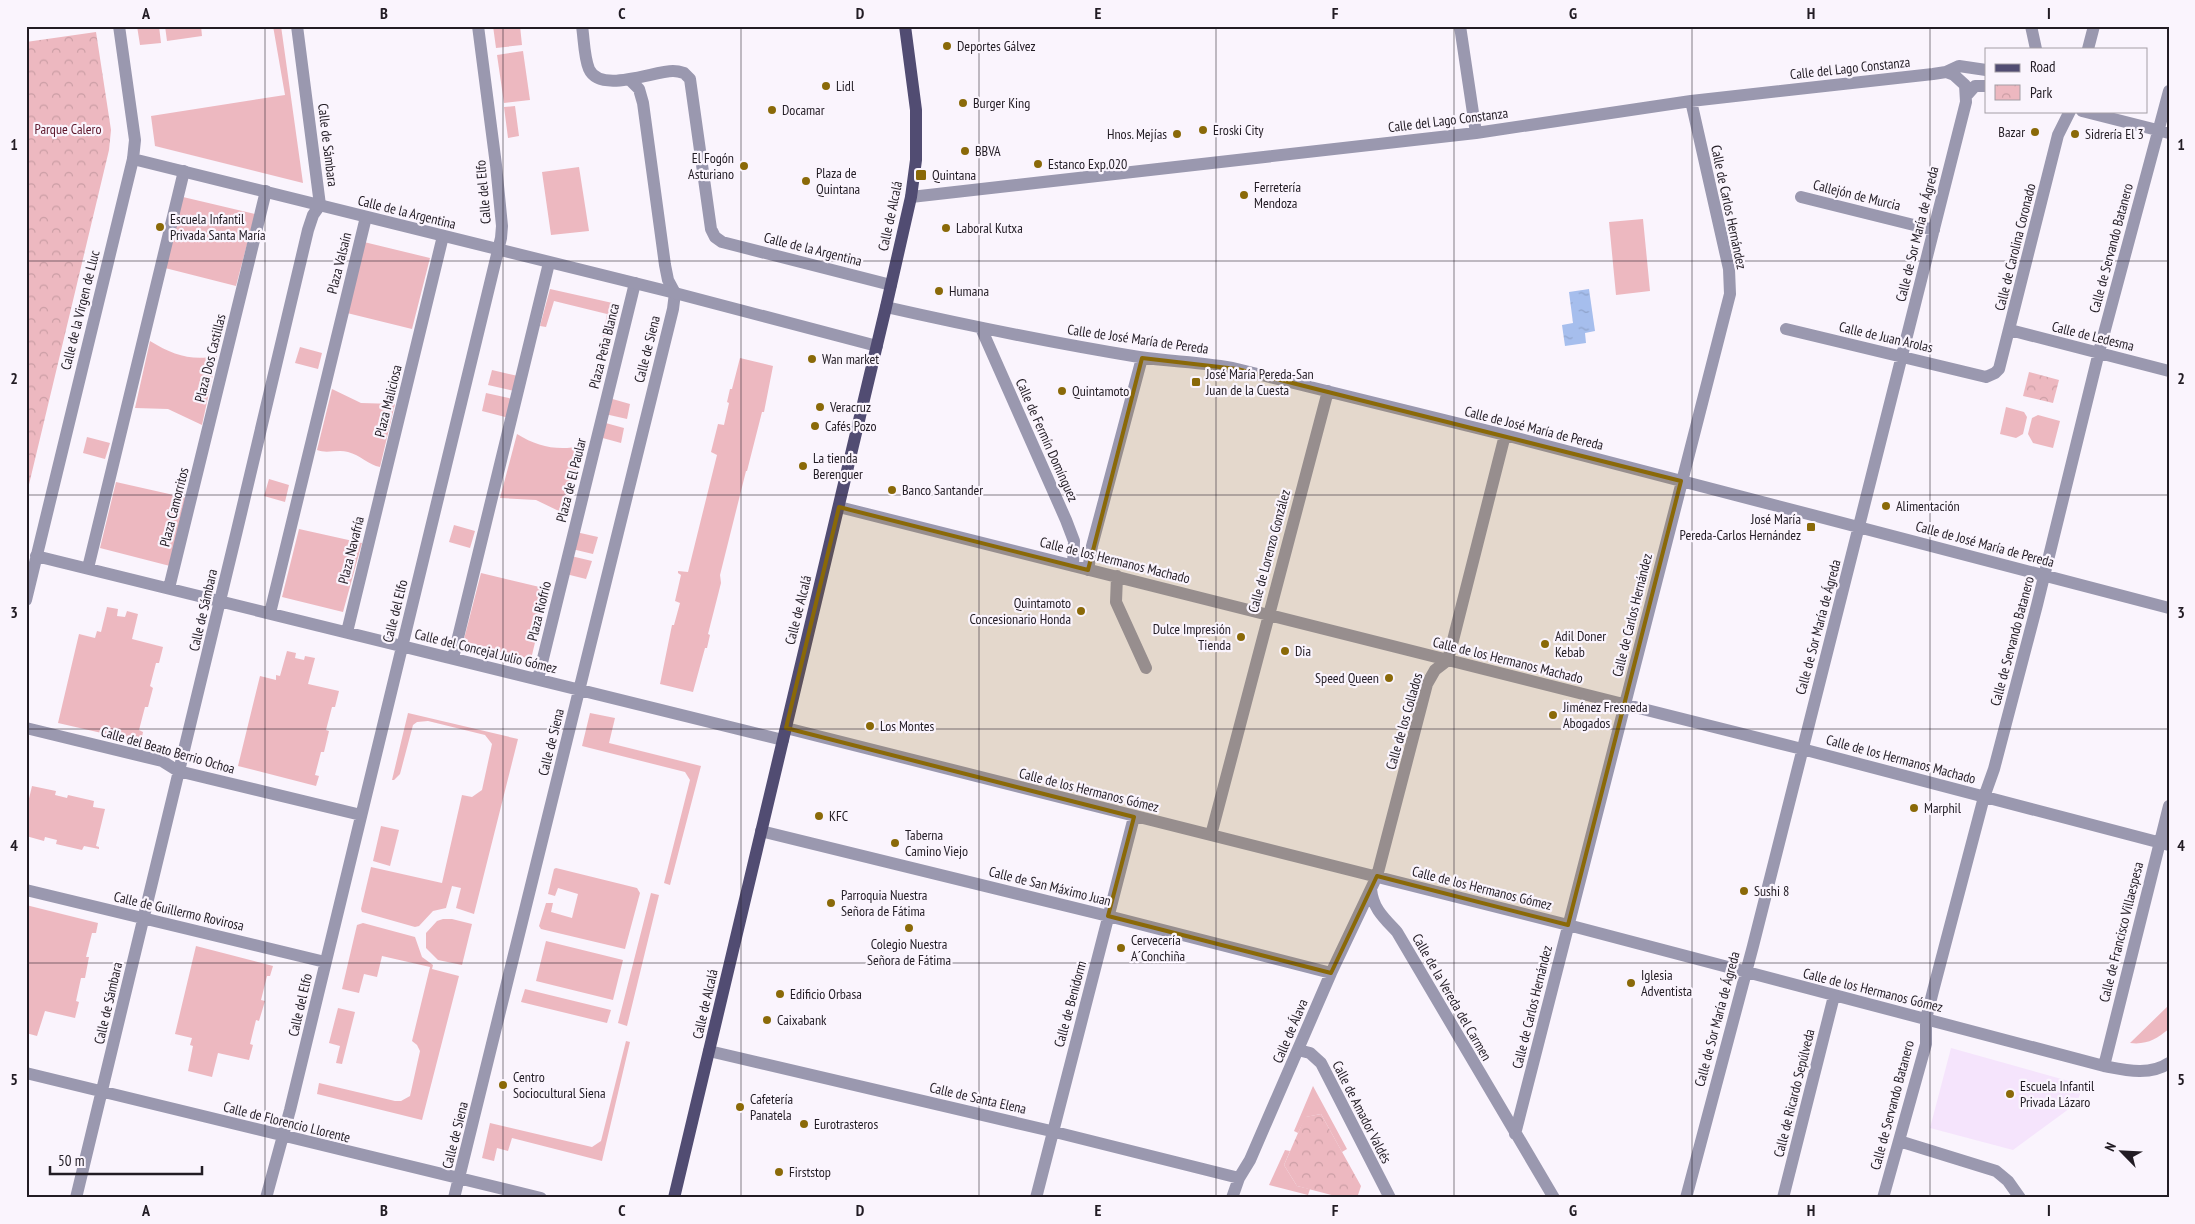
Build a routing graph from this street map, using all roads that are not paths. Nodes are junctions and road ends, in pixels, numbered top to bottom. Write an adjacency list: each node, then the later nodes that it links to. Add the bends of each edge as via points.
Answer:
1 (119, 26): 22 (street, Calle de la Virgen de Lluc, via 135,140)
2 (297, 26): 27 (street, Calle de Sámbara)
3 (478, 26): 31 (street, Calle del Elfo, via 502,226)
4 (582, 26): 13 (street, Calle de la Argentina, via 588,68 592,74 611,81)
5 (905, 26): 25 (main road, Calle de Alcalá, via 916,110 917,140)
6 (1460, 26): 21 (street)
7 (2031, 26): 9 (street)
8 (2094, 26): 10 (street)
9 (2036, 48)
10 (2088, 48)
11 (1985, 70): 12 (street, Calle del Lago Constanza, via 1959,66)
12 (1946, 72): 16 (street, via 1965,85); 17 (street, Calle del Lago Constanza)
13 (629, 79): 34 (street, Calle de la Argentina, via 674,70 684,73 690,80 711,229 715,237 722,242); 35 (street, via 639,89 643,103 665,265)
14 (1985, 86): 16 (street, via 1975,86)
15 (2169, 91): 20 (street, Calle de Servando Batanero)
16 (1967, 95): 29 (street, Calle de Sor María de Ágreda)
17 (1691, 101): 21 (street, Calle del Lago Constanza); 51 (street, Calle de Carlos Hernández, via 1729,269 1730,294)
18 (2070, 112): 39 (street, Calle de Carolina Coronado, via 2058,136)
19 (2086, 112): 20 (street)
20 (2163, 132): 41 (street, Calle de Servando Batanero)
21 (1476, 133): 25 (street, Calle del Lago Constanza)
22 (133, 158): 23 (street, Calle de la Argentina); 55 (street, Calle de la Virgen de Lluc)
23 (184, 171): 24 (street, Calle de la Argentina); 57 (street)
24 (266, 191): 27 (street, Calle de la Argentina); 48 (street, Plaza Dos Castillas)
25 (911, 197): 34 (main road, Calle de Alcalá)
26 (1801, 197): 29 (street, Callejón de Murcia)
27 (320, 205): 28 (street, Calle de la Argentina); 63 (street, Calle de Sámbara, via 308,230)
28 (366, 217): 30 (street, Calle de la Argentina); 65 (street, Plaza Valsaín)
29 (1934, 230): 43 (street, Calle de Sor María de Ágreda)
30 (443, 236): 31 (street, Calle de la Argentina); 50 (street, Plaza Maliciosa)
31 (498, 251): 32 (street, Calle de la Argentina); 68 (street, Calle del Elfo)
32 (550, 263): 33 (street, Calle de la Argentina); 69 (street)
33 (634, 283): 35 (street, Calle de la Argentina); 47 (street, Plaza Peña Blanca)
34 (891, 285): 36 (main road, Calle de Alcalá)
35 (675, 293): 40 (street, Calle de la Argentina); 73 (street, Calle de Siena)
36 (886, 306): 37 (street, Calle de José María de Pereda); 40 (main road, Calle de Alcalá)
37 (981, 328): 42 (street, Calle de José María de Pereda); 56 (street, Calle de Fermín Domínguez, via 1066,520 1074,541)
38 (1786, 329): 43 (street, Calle de Juan Arolas)
39 (2010, 330): 41 (street, Calle de Ledesma); 45 (street, Calle de Carolina Coronado, via 1998,369 1990,376)
40 (877, 346): 52 (main road, Calle de Alcalá)
41 (2099, 352): 44 (street, Calle de Ledesma); 60 (street, Calle de Servando Batanero)
42 (1142, 358): 46 (street, Calle de José María de Pereda, via 1220,365); 58 (street)
43 (1901, 358): 45 (street, Calle de Juan Arolas); 53 (street, Calle de Sor María de Ágreda)
44 (2169, 371)
45 (1978, 375)
46 (1328, 391): 49 (street, Calle de José María de Pereda); 66 (street, Calle de Lorenzo González)
47 (602, 416): 54 (street, Plaza de El Paular)
48 (207, 432): 61 (street, Plaza Camorritos)
49 (1505, 435): 51 (street, Calle de José María de Pereda); 70 (street, Calle de los Collados)
50 (385, 475): 67 (street, Plaza Navafría)
51 (1681, 481): 53 (street, Calle de José María de Pereda); 74 (street, Calle de Carlos Hernández)
52 (839, 507): 56 (street, Calle de los Hermanos Machado); 76 (main road, Calle de Alcalá)
53 (1859, 526): 60 (street, Calle de José María de Pereda); 77 (street, Calle de Sor María de Ágreda)
54 (569, 550): 72 (street, Plaza Riofrío)
55 (36, 556): 57 (street, Calle del Concejal Julio Gómez); 62 (street, Calle de la Virgen de Lluc)
56 (1073, 566): 58 (street, Calle de los Hermanos Machado)
57 (88, 568): 61 (street, Calle del Concejal Julio Gómez)
58 (1088, 570): 59 (street, Calle de los Hermanos Machado)
59 (1118, 576): 66 (street, Calle de los Hermanos Machado); 71 (street, via 1116,602)
60 (2045, 576): 64 (street, Calle de José María de Pereda); 79 (street, Calle de Servando Batanero)
61 (169, 588): 63 (street, Calle del Concejal Julio Gómez)
62 (26, 600)
63 (221, 601): 65 (street, Calle del Concejal Julio Gómez); 78 (street, Calle de Sámbara)
64 (2169, 608)
65 (270, 613): 67 (street, Calle del Concejal Julio Gómez)
66 (1269, 614): 70 (street, Calle de los Hermanos Machado); 84 (street, Calle de Lorenzo González)
67 (347, 632): 68 (street, Calle del Concejal Julio Gómez)
68 (402, 646): 69 (street, Calle del Concejal Julio Gómez); 81 (street, Calle del Elfo)
69 (453, 658): 72 (street, Calle del Concejal Julio Gómez)
70 (1448, 660): 74 (street, Calle de los Hermanos Machado); 86 (street, Calle de los Collados, via 1435,670 1428,684)
71 (1146, 668)
72 (538, 680): 73 (street, Calle del Concejal Julio Gómez)
73 (580, 690): 76 (street, Calle del Concejal Julio Gómez); 107 (street, Calle de Siena)
74 (1625, 705): 77 (street, Calle de los Hermanos Machado); 91 (street, Calle de Carlos Hernández)
75 (26, 728): 78 (street, Calle del Beato Berrio Ochoa, via 162,761)
76 (784, 734): 82 (street, Calle de los Hermanos Gómez); 83 (main road, Calle de Alcalá)
77 (1802, 749): 79 (street, Calle de los Hermanos Machado); 93 (street, Calle de Sor María de Ágreda)
78 (178, 771): 81 (street, Calle del Beato Berrio Ochoa); 90 (street, Calle de Sámbara)
79 (1984, 797): 85 (street, Calle de los Hermanos Machado); 96 (street, Calle de Servando Batanero)
80 (2169, 806): 85 (street, Calle de Francisco Villaespesa)
81 (361, 816): 92 (street, Calle del Elfo)
82 (1134, 817): 84 (street, Calle de los Hermanos Gómez); 89 (street, Calle de Benidorm)
83 (761, 831): 89 (street, Calle de San Máximo Juan); 98 (main road, Calle de Alcalá)
84 (1211, 835): 86 (street, Calle de los Hermanos Gómez)
85 (2164, 844): 100 (street, Calle de Francisco Villaespesa)
86 (1377, 876): 88 (street, Calle de Álava); 91 (street, Calle de los Hermanos Gómez)
87 (26, 890): 90 (street, Calle de Guillermo Rovirosa)
88 (1371, 890): 94 (street, Calle de Álava); 104 (street, Calle de la Vereda del Carmen, via 1377,912 1397,932)
89 (1108, 916): 94 (street, Calle de San Máximo Juan); 103 (street, Calle de Benidorm)
90 (144, 919): 92 (street, Calle de Guillermo Rovirosa); 102 (street, Calle de Sámbara)
91 (1568, 925): 93 (street, Calle de los Hermanos Gómez); 104 (street, Calle de Carlos Hernández)
92 (326, 962): 105 (street, Calle del Elfo)
93 (1745, 972): 95 (street, Calle de los Hermanos Gómez); 118 (street, Calle de Sor María de Ágreda)
94 (1331, 973): 97 (street, Calle de Álava)
95 (1834, 996): 96 (street, Calle de los Hermanos Gómez); 119 (street, Calle de Ricardo Sepúlveda)
96 (1926, 1019): 100 (street, Calle de los Hermanos Gómez); 106 (street, Calle de Servando Batanero, via 1926,1044)
97 (1298, 1050): 108 (street, Calle de Álava); 117 (street, Calle de Amador Valdés, via 1310,1053 1321,1063)
98 (709, 1051): 103 (street, Calle de Santa Elena); 114 (main road, Calle de Alcalá)
99 (2169, 1063): 100 (street, Calle de los Hermanos Gómez, via 2150,1071)
100 (2104, 1066)
101 (26, 1073): 102 (street, Calle de Florencio Llorente)
102 (102, 1092): 105 (street, Calle de Florencio Llorente); 110 (street, Calle de Sámbara)
103 (1051, 1131): 108 (street, Calle de Santa Elena); 115 (street, Calle de Benidorm)
104 (1515, 1134): 109 (street, Calle de la Vereda del Carmen)
105 (283, 1136): 107 (street, Calle de Florencio Llorente); 111 (street, Calle del Elfo)
106 (1899, 1141): 120 (street, Calle de Servando Batanero); 121 (street, via 1996,1171)
107 (459, 1178): 112 (street, Calle de Siena); 113 (street, Calle de Florencio Llorente)
108 (1239, 1178): 116 (street, Calle de Álava)
109 (1555, 1197)
110 (76, 1198)
111 (266, 1198)
112 (454, 1198)
113 (541, 1198)
114 (674, 1198)
115 (1036, 1198)
116 (1232, 1198)
117 (1390, 1198)
118 (1686, 1198)
119 (1783, 1198)
120 (1883, 1198)
121 (2020, 1198)

